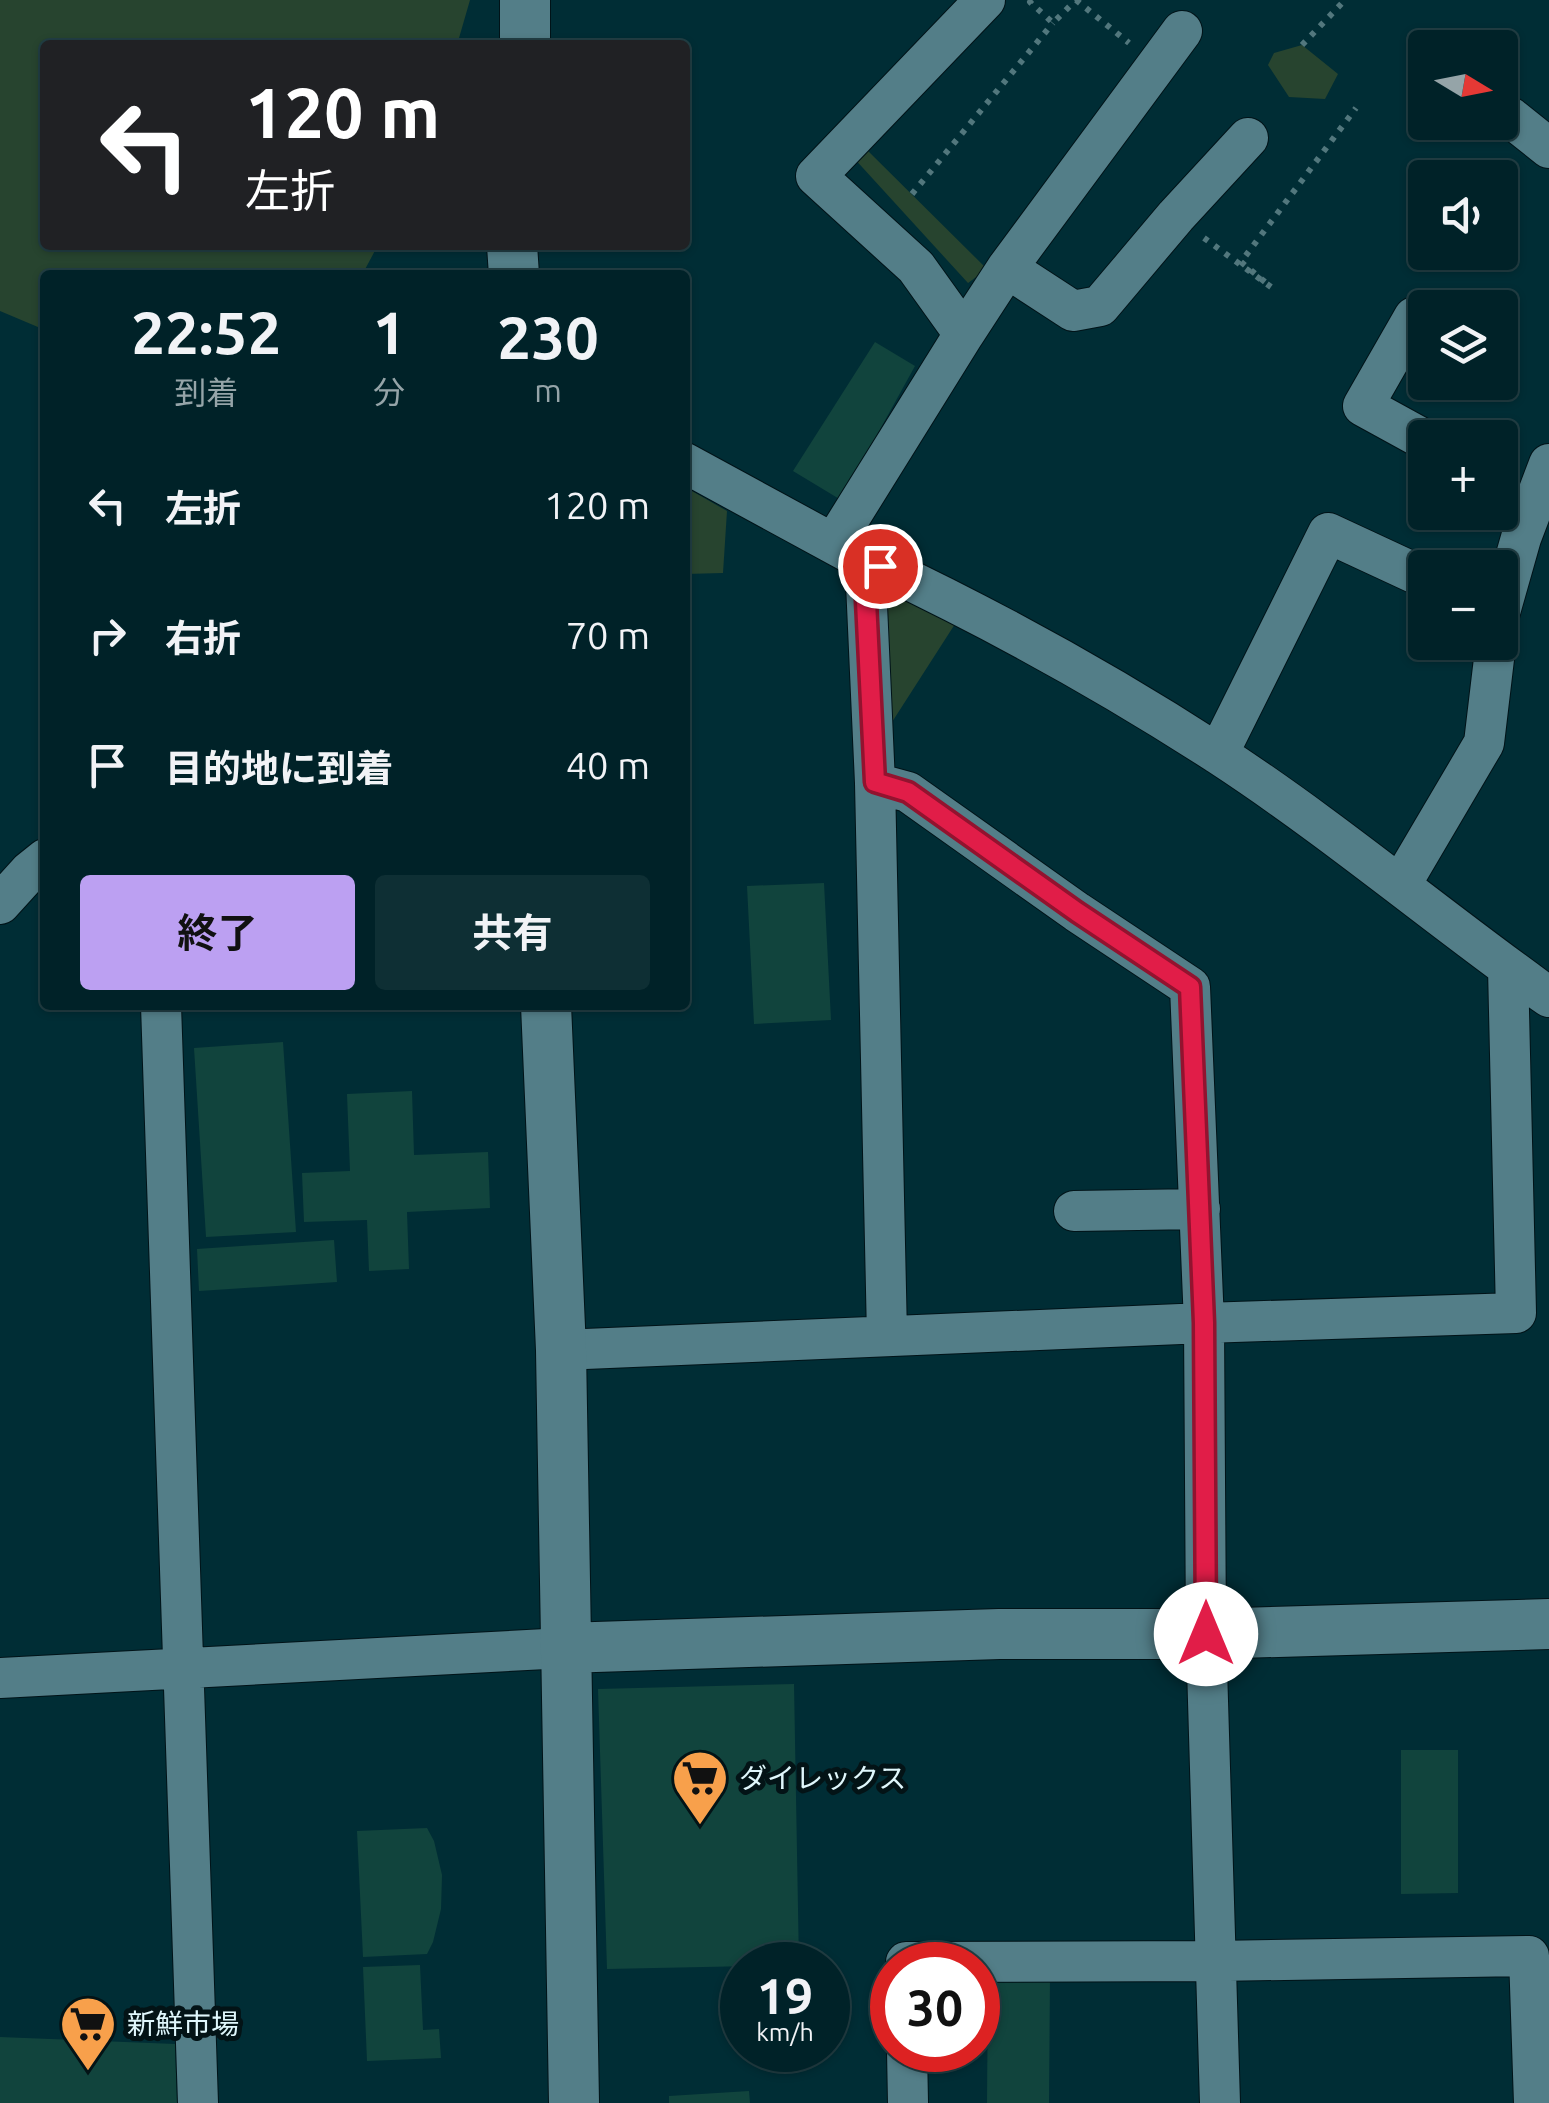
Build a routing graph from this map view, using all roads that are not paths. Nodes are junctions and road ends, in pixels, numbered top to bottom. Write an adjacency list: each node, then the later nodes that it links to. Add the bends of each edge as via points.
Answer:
1 (984, 0): 8 (street, via 816,176 916,267)
2 (1182, 31): 6 (street)
3 (1518, 123): 5 (street)
4 (1248, 138): 6 (street, via 1100,306 1073,311)
5 (1549, 148)
6 (1007, 268): 8 (street)
7 (1408, 327): 9 (street, via 1363,406)
8 (964, 334): 13 (street)
9 (1408, 431)
10 (1549, 464): 12 (street)
11 (690, 466): 13 (street)
12 (1518, 513)
13 (850, 552): 16 (street, via 1040,647); 17 (street)
14 (1408, 570): 16 (street, via 1328,534)
15 (1494, 660): 19 (street, via 1484,742)
16 (1218, 754): 19 (street)
17 (875, 782): 25 (street, via 908,792 1190,987); 28 (street)
18 (25, 863): 20 (street)
19 (1401, 884): 21 (street)
20 (0, 904)
21 (1508, 968): 22 (street); 27 (street, via 1516,1314)
22 (1549, 997)
23 (162, 1010): 33 (street)
24 (546, 1010): 29 (street)
25 (1200, 1208): 26 (street); 27 (street)
26 (1074, 1211)
27 (1204, 1323): 28 (street); 31 (street)
28 (888, 1336): 29 (street)
29 (562, 1350): 32 (street)
30 (1549, 1624): 31 (street)
31 (1206, 1634): 32 (street); 35 (street)
32 (565, 1648): 33 (street); 39 (street)
33 (182, 1667): 34 (street); 38 (street)
34 (0, 1678)
35 (1215, 1961): 36 (street); 41 (street); 42 (street, via 1529,1956)
36 (1000, 1962)
37 (907, 2072): 40 (street)
38 (198, 2103)
39 (574, 2103)
40 (908, 2103)
41 (1220, 2103)
42 (1534, 2103)

